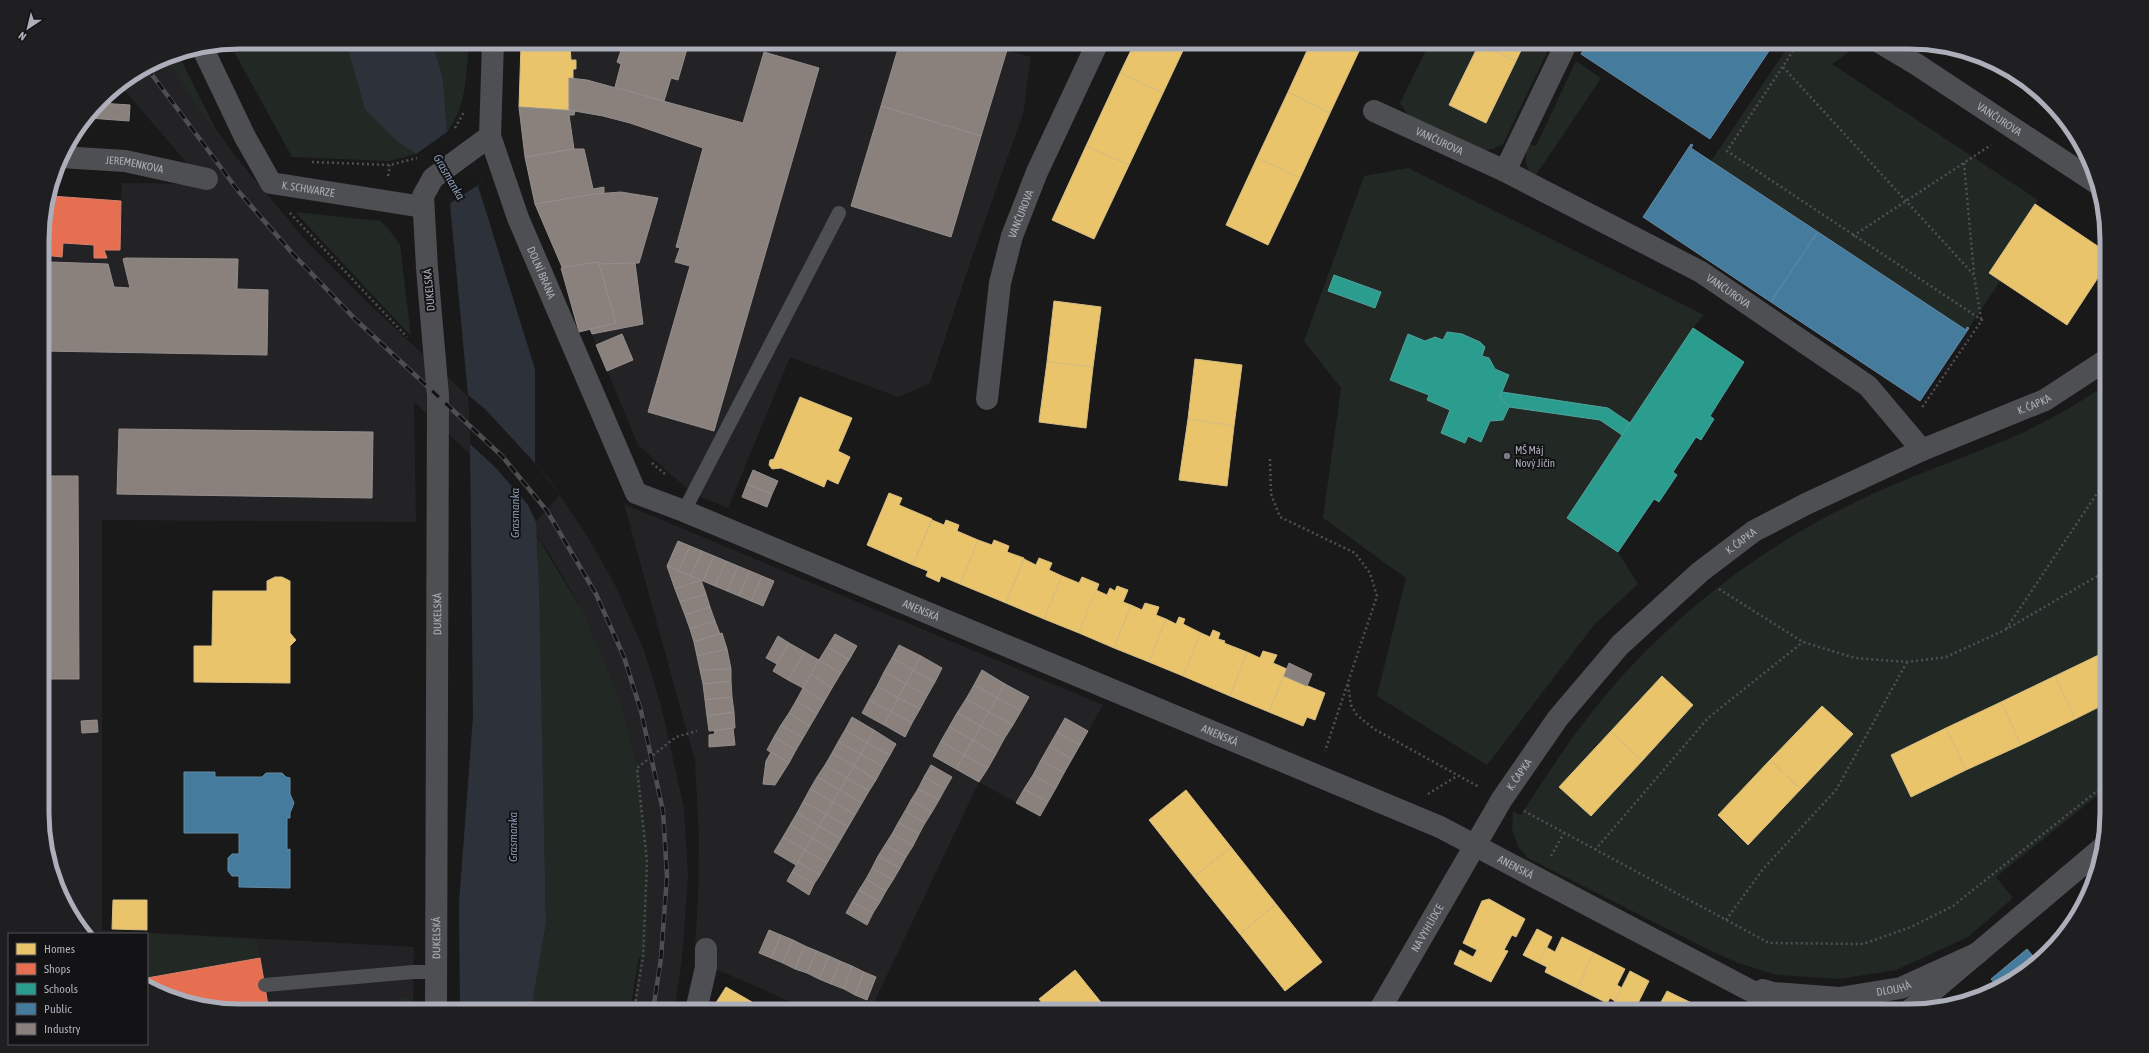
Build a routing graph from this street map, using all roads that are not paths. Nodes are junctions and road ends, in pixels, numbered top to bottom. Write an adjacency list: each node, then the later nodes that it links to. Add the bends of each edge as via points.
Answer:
1 (493, 49): 7 (street, DOLNÍ BRÁNA)
2 (1095, 49): 15 (street, VANČUROVA, via 1037,172 1012,236 1000,283)
3 (1564, 49): 9 (street)
4 (1891, 49): 11 (street, VANČUROVA)
5 (205, 53): 12 (street, K. SCHWARZE, via 245,137 271,183)
6 (1374, 110): 9 (street, VANČUROVA)
7 (490, 136): 12 (street, via 433,178 423,196); 17 (street, DOLNÍ BRÁNA, via 518,218)
8 (68, 158): 10 (street, JEREMENKOVA, via 125,161)
9 (1506, 171): 16 (street, VANČUROVA, via 1701,272 1868,386)
10 (208, 179)
11 (2090, 179)
12 (423, 212): 23 (street, DUKELSKÁ, via 438,396)
13 (839, 213): 18 (lane)
14 (2100, 364): 16 (street, K. ČAPKA, via 2045,400)
15 (987, 399)
16 (1922, 450): 19 (street, K. ČAPKA, via 1754,531 1700,572 1620,645 1558,718 1502,799)
17 (636, 493): 18 (street, ANENSKÁ)
18 (687, 504): 19 (street, ANENSKÁ, via 1440,828)
19 (1476, 846): 24 (street, ANENSKÁ); 28 (street, NA VYHLÍDCE)
20 (2095, 854): 22 (street, DLOUHÁ)
21 (706, 949): 27 (street, via 706,967)
22 (1978, 953): 24 (street, DLOUHÁ, via 1901,988 1840,998 1773,993); 30 (street, DLOUHÁ)
23 (436, 972): 25 (lane); 26 (street, DUKELSKÁ)
24 (1731, 980): 29 (street, ANENSKÁ)
25 (265, 985)
26 (436, 1004)
27 (698, 1004)
28 (1383, 1004)
29 (1776, 1004)
30 (1917, 1004)

